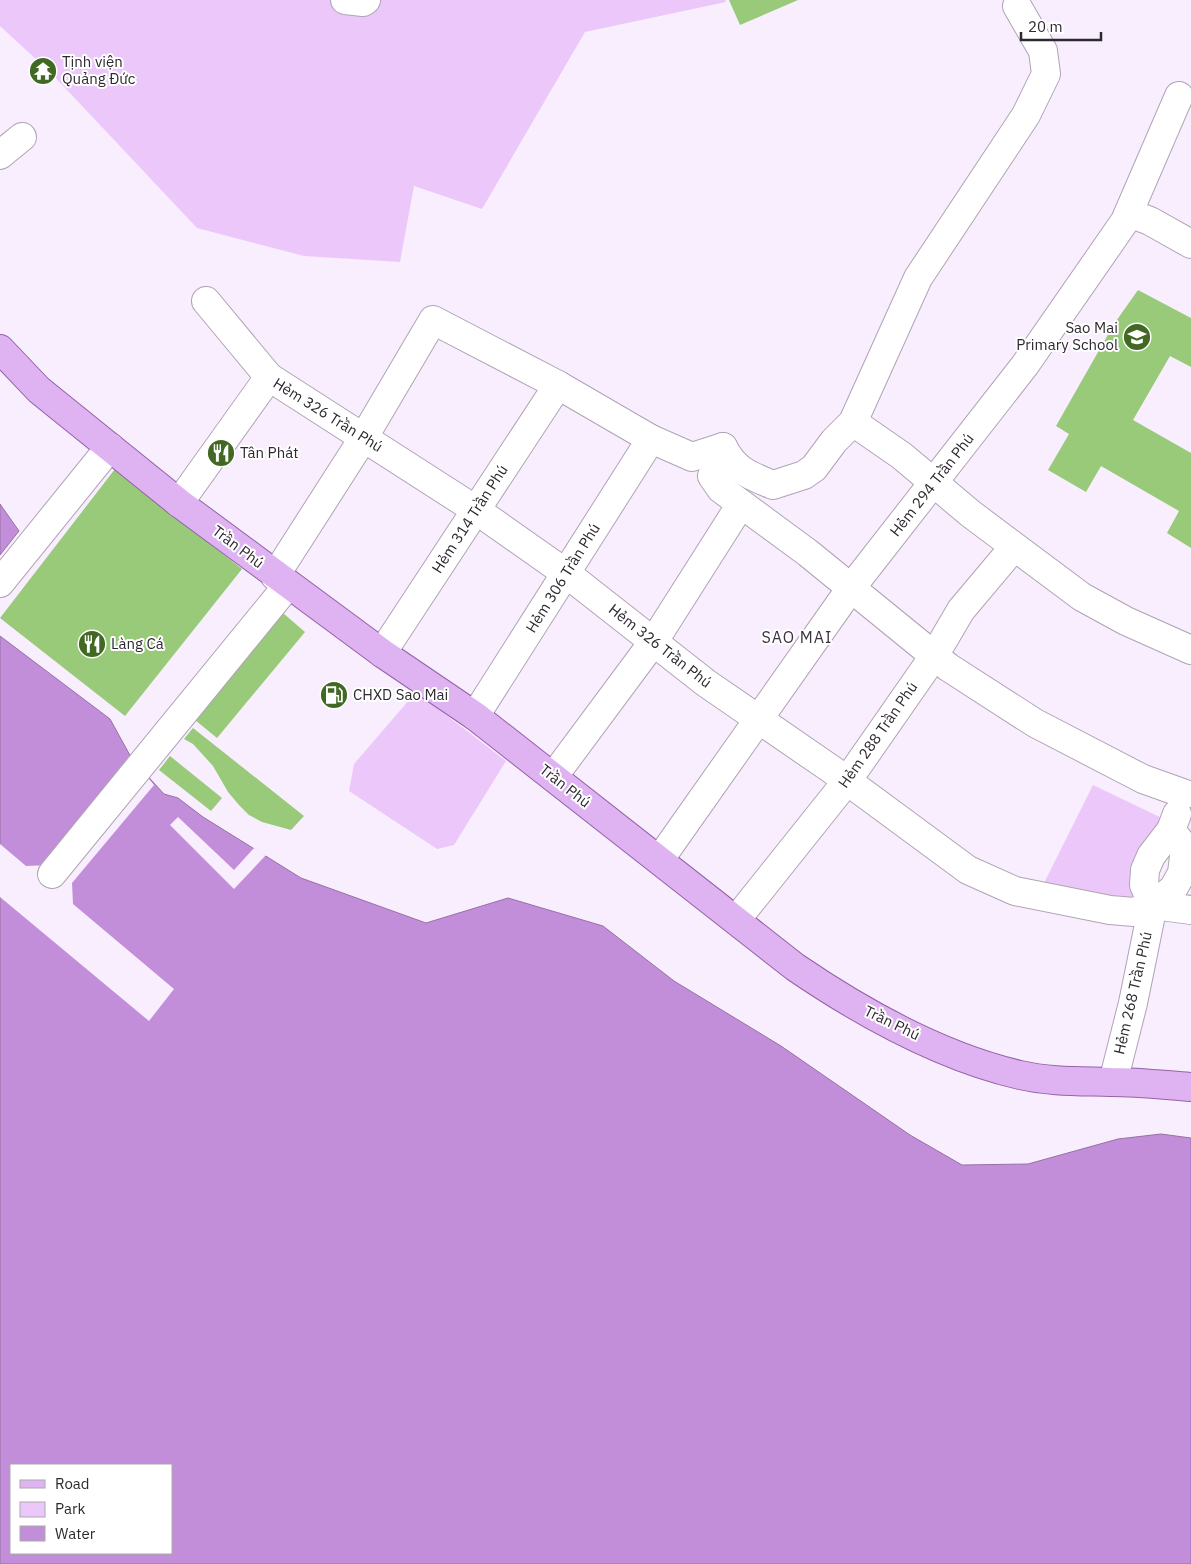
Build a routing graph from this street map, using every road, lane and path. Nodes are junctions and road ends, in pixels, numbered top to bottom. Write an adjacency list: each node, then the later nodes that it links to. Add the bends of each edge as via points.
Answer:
1 (345, 0): 2 (street)
2 (366, 0)
3 (1017, 6): 13 (street, via 1043,51 1046,74 1026,115 918,278)
4 (1179, 96): 7 (street, Hẻm 294 Trần Phú)
5 (22, 137): 6 (street)
6 (0, 155)
7 (1129, 213): 8 (street, via 1150,220); 18 (street, Hẻm 294 Trần Phú, via 1025,365)
8 (1191, 244)
9 (206, 301): 11 (street, Hẻm 326 Trần Phú)
10 (0, 349): 17 (main road, Trần Phú, via 39,390)
11 (268, 377): 14 (street, Hẻm 326 Trần Phú); 19 (street)
12 (558, 385): 14 (street, via 433,320); 15 (street); 21 (street, Hẻm 314 Trần Phú)
13 (853, 422): 16 (street, via 814,468 804,475 773,485 743,472 730,460); 18 (street)
14 (364, 437): 21 (street, Hẻm 326 Trần Phú); 24 (street)
15 (651, 438): 16 (street, via 692,457); 23 (street, Hẻm 306 Trần Phú)
16 (723, 446): 20 (street, via 712,476 722,489)
17 (110, 448): 19 (main road, Trần Phú); 25 (street)
18 (933, 483): 22 (street); 26 (street, Hẻm 294 Trần Phú)
19 (179, 503): 24 (main road, Trần Phú)
20 (742, 504): 26 (street); 27 (street)
21 (476, 510): 23 (street, Hẻm 326 Trần Phú); 29 (street, Hẻm 314 Trần Phú)
22 (1014, 547): 28 (street, via 1082,597); 30 (street, Hẻm 288 Trần Phú, via 961,610)
23 (567, 574): 27 (street, Hẻm 326 Trần Phú); 31 (street, Hẻm 306 Trần Phú)
24 (282, 580): 29 (main road, Trần Phú); 37 (street)
25 (0, 583)
26 (850, 588): 30 (street); 32 (street, Hẻm 294 Trần Phú)
27 (654, 641): 32 (street, Hẻm 326 Trần Phú, via 706,683); 33 (street)
28 (1191, 650)
29 (382, 653): 31 (main road, Trần Phú)
30 (934, 656): 34 (street, Hẻm 288 Trần Phú); 35 (street, via 1035,723 1143,779)
31 (475, 716): 33 (main road, Trần Phú)
32 (758, 718): 34 (street, Hẻm 326 Trần Phú); 36 (street, Hẻm 294 Trần Phú)
33 (553, 776): 36 (main road, Trần Phú)
34 (847, 781): 38 (street, Hẻm 326 Trần Phú, via 968,870 996,884 1023,893 1110,910 1134,912); 40 (street, Hẻm 288 Trần Phú)
35 (1188, 788): 38 (street, via 1171,830 1184,848 1182,873 1173,889)
36 (660, 859): 40 (main road, Trần Phú)
37 (52, 874)
38 (1153, 905): 39 (street); 41 (street, Hẻm 268 Trần Phú)
39 (1191, 910)
40 (736, 920): 41 (main road, Trần Phú, via 839,997 964,1057 1021,1075 1066,1081)
41 (1113, 1082): 42 (main road, Trần Phú)
42 (1191, 1087)

